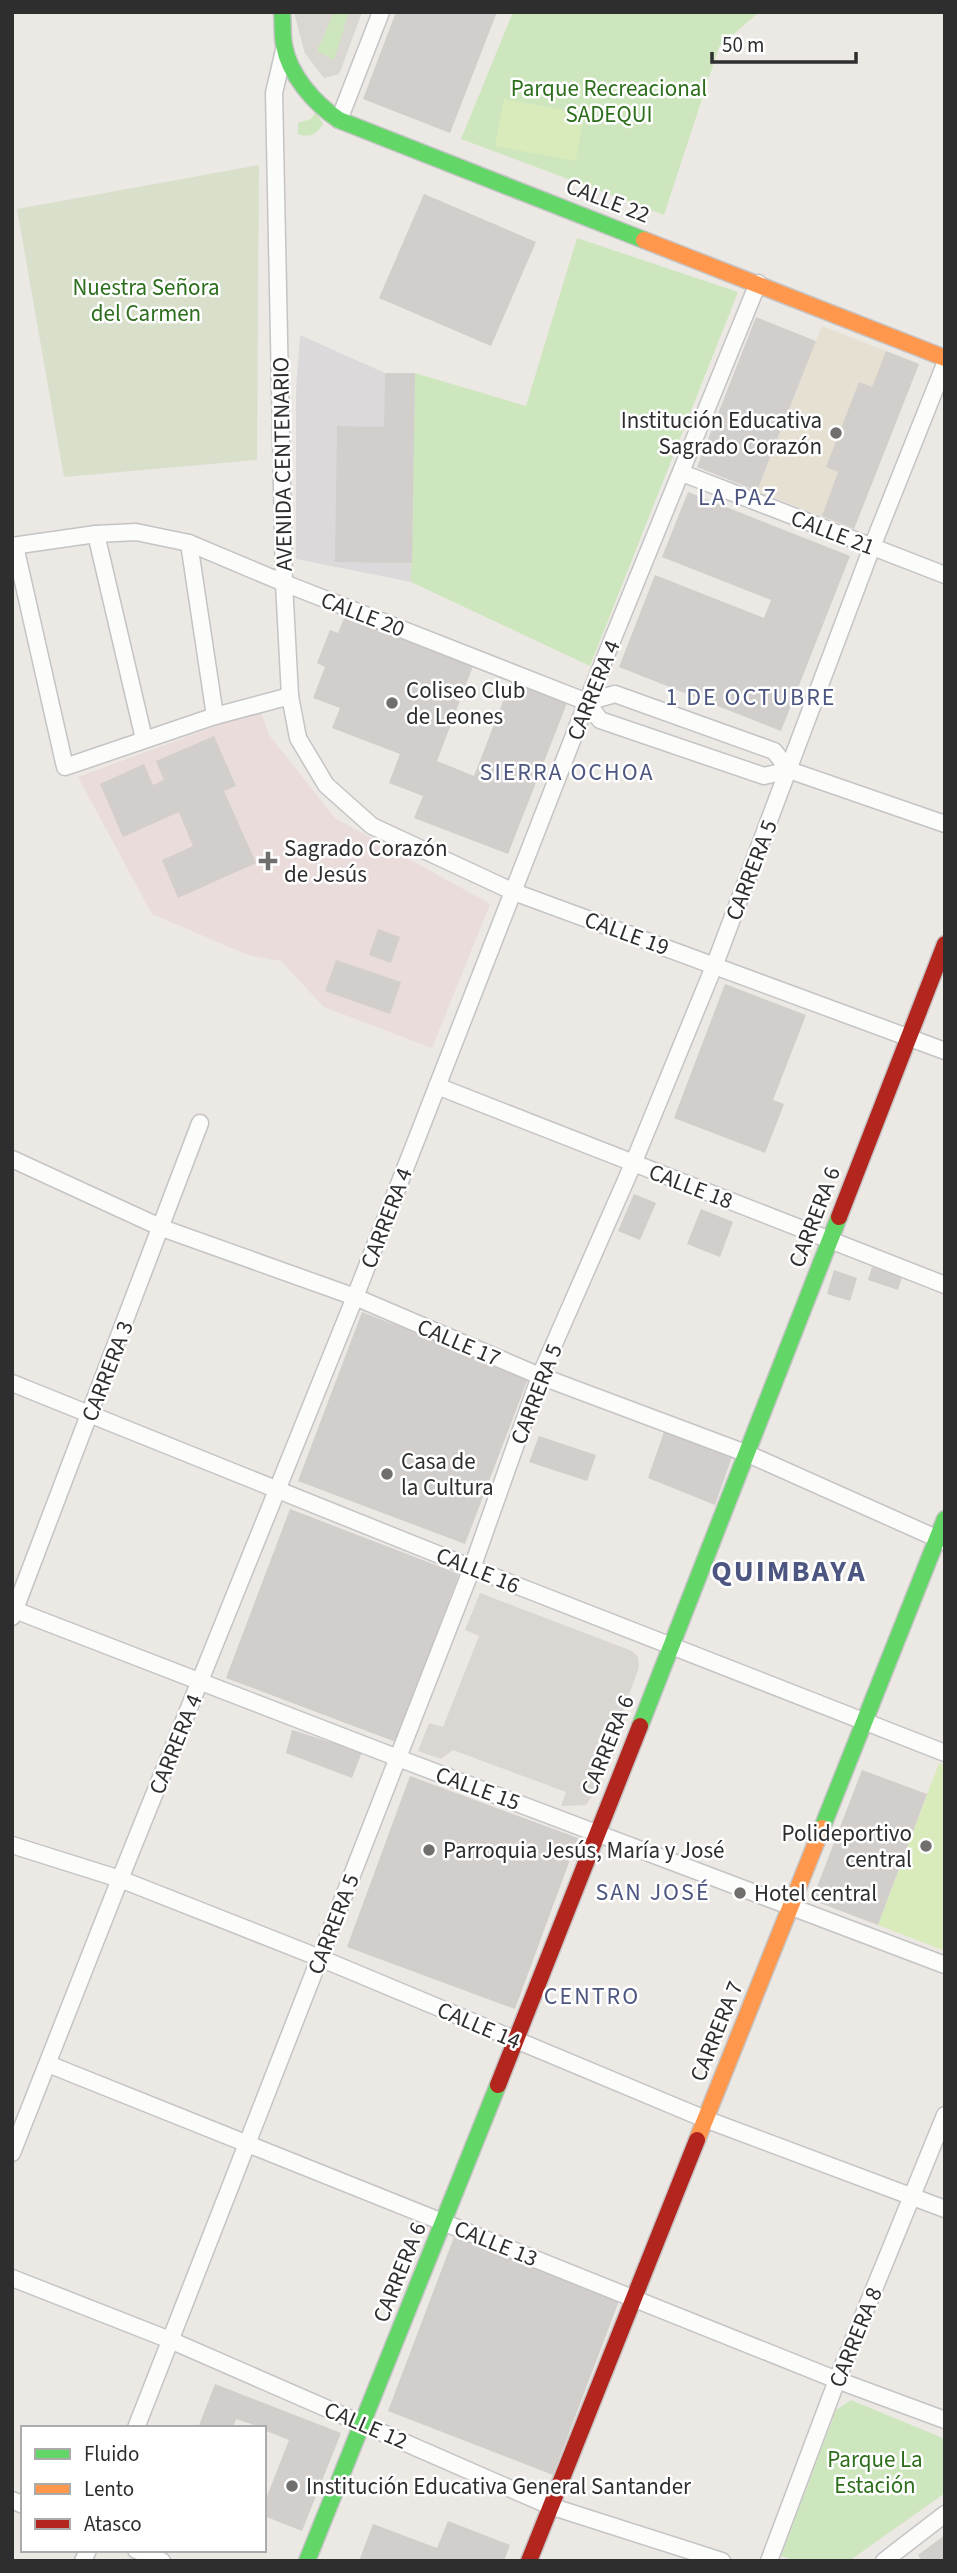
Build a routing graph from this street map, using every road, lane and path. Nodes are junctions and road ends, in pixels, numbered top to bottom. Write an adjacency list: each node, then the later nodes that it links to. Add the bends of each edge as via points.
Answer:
1 (282, 12): 3 (main road)
2 (381, 12): 4 (street)
3 (285, 48): 4 (main road, CALLE 22, via 305,89); 14 (street, AVENIDA CENTENARIO, via 274,93)
4 (339, 120): 5 (main road, CALLE 22)
5 (758, 283): 6 (main road, CALLE 22); 8 (street, CARRERA 4)
6 (945, 358)
7 (945, 364): 12 (street, CARRERA 5)
8 (682, 473): 12 (street, CALLE 21); 16 (street, CARRERA 4)
9 (96, 534): 10 (street, CALLE 20, via 136,532); 11 (street, CALLE 20); 18 (street)
10 (189, 543): 14 (street, CALLE 20); 17 (street)
11 (14, 546): 18 (street, via 63,765)
12 (872, 547): 13 (street, CALLE 21); 19 (street, CARRERA 5)
13 (945, 575)
14 (284, 583): 15 (street, AVENIDA CENTENARIO); 16 (street, CALLE 20)
15 (290, 696): 17 (street); 20 (street, AVENIDA CENTENARIO, via 298,738)
16 (587, 702): 19 (street, CALLE 20, via 600,720 752,772 764,776); 19 (street, CALLE 20, via 615,694 774,751); 22 (street, CARRERA 4)
17 (215, 716): 18 (street)
18 (144, 739)
19 (789, 770): 21 (street, CALLE 20); 24 (street, CARRERA 5)
20 (326, 785): 22 (street, CALLE 19, via 372,826)
21 (945, 824)
22 (514, 892): 24 (street, CALLE 19); 27 (street, CARRERA 4)
23 (945, 944): 25 (main road, CARRERA 6)
24 (715, 964): 25 (street, CALLE 19); 30 (street, CARRERA 5)
25 (909, 1037): 26 (street, CALLE 19); 32 (main road, CARRERA 6)
26 (945, 1051)
27 (438, 1086): 30 (street, CALLE 18); 34 (street, CARRERA 4)
28 (200, 1123): 31 (street, CARRERA 3)
29 (12, 1159): 31 (street, CALLE 17)
30 (634, 1164): 32 (street, CALLE 18); 35 (street, CARRERA 5)
31 (162, 1227): 34 (street, CALLE 17); 37 (street, CARRERA 3)
32 (830, 1240): 33 (street, CALLE 18); 38 (main road, CARRERA 6)
33 (945, 1285)
34 (355, 1297): 35 (street, CALLE 17); 39 (street, CARRERA 4)
35 (540, 1376): 38 (street, CALLE 17); 42 (street, CARRERA 5)
36 (12, 1383): 37 (street, CALLE 16)
37 (90, 1414): 39 (street, CALLE 16); 43 (street, CARRERA 3)
38 (748, 1454): 41 (street, CALLE 17); 44 (main road, CARRERA 6)
39 (277, 1489): 42 (street, CALLE 16); 45 (street, CARRERA 4)
40 (945, 1519): 41 (main road, CARRERA 7)
41 (941, 1540): 46 (main road, CARRERA 7)
42 (472, 1567): 44 (street, CALLE 16); 48 (street, CARRERA 5)
43 (13, 1612): 45 (street, CALLE 15)
44 (670, 1645): 46 (street, CALLE 16); 49 (main road, CARRERA 6)
45 (200, 1682): 48 (street, CALLE 15); 51 (street, CARRERA 4)
46 (863, 1722): 47 (street, CALLE 16); 52 (main road, CARRERA 7)
47 (945, 1753)
48 (398, 1758): 49 (street, CALLE 15); 53 (street, CARRERA 5)
49 (596, 1832): 52 (street, CALLE 15); 55 (main road, CARRERA 6)
50 (12, 1845): 51 (street, CALLE 14)
51 (120, 1879): 53 (street, CALLE 14); 56 (street, CARRERA 4)
52 (791, 1906): 54 (street, CALLE 15); 58 (main road, CARRERA 7)
53 (320, 1958): 55 (street, CALLE 14); 59 (street, CARRERA 5)
54 (945, 1965)
55 (515, 2041): 58 (street, CALLE 14); 63 (main road, CARRERA 6)
56 (48, 2064): 59 (street, CALLE 13); 60 (street, CARRERA 4)
57 (945, 2115): 61 (street, CARRERA 8)
58 (705, 2119): 61 (street, CALLE 14); 65 (main road, CARRERA 7)
59 (247, 2144): 63 (street, CALLE 13); 66 (street, CARRERA 5)
60 (12, 2153)
61 (911, 2197): 62 (street, CALLE 14); 67 (street, CARRERA 8)
62 (945, 2209)
63 (444, 2223): 65 (street, CALLE 13); 69 (main road, CARRERA 6)
64 (12, 2278): 66 (street, CALLE 12)
65 (633, 2298): 67 (street, CALLE 13); 71 (main road, CARRERA 7)
66 (170, 2340): 69 (street, CALLE 12); 70 (street, CARRERA 5)
67 (837, 2380): 68 (street, CALLE 13); 78 (street, CARRERA 8)
68 (945, 2420)
69 (363, 2423): 71 (street, CALLE 12); 75 (main road, CARRERA 6)
70 (136, 2426)
71 (551, 2506): 76 (main road, CARRERA 7); 77 (street, CALLE 12)
72 (945, 2514): 79 (street)
73 (141, 2552): 74 (street)
74 (162, 2561)
75 (307, 2561)
76 (529, 2561)
77 (722, 2561)
78 (769, 2561)
79 (884, 2561)

